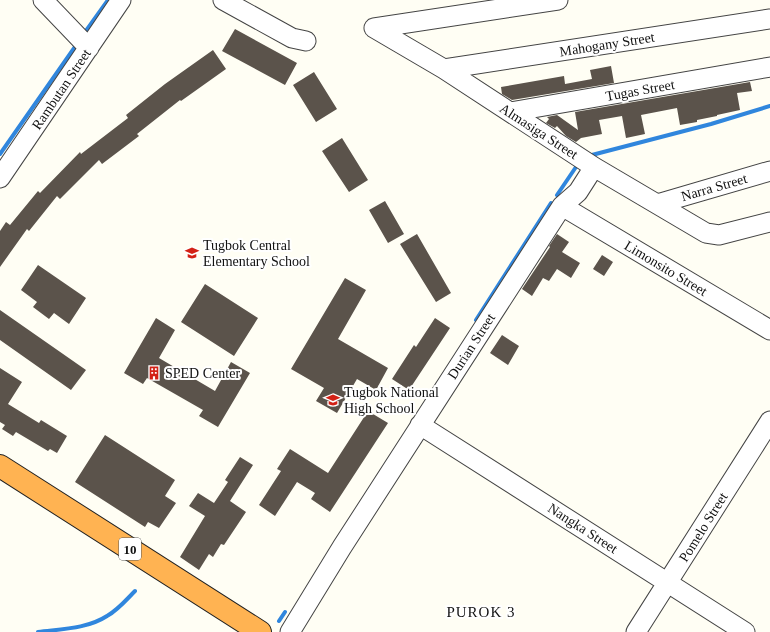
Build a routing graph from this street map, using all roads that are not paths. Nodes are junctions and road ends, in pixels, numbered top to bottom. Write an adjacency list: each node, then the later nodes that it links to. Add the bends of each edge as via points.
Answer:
1 (43, 0): 7 (street)
2 (121, 0): 7 (street, Rambutan Street)
3 (223, 0): 6 (street, via 287,35)
4 (558, 0): 9 (street, Almasiga Street, via 374,28)
5 (770, 19): 9 (street, Mahogany Street)
6 (306, 41)
7 (88, 48): 13 (street, Rambutan Street)
8 (770, 67): 10 (street, Tugas Street)
9 (444, 69): 10 (street, Almasiga Street)
10 (510, 112): 11 (street, Almasiga Street)
11 (594, 167): 14 (street, Almasiga Street); 15 (street, Durian Street, via 578,192)
12 (770, 171): 14 (street, Narra Street)
13 (0, 178)
14 (658, 204): 16 (street, Almasiga Street, via 706,233 719,235)
15 (562, 206): 17 (street, Limonsito Street); 19 (street, Durian Street)
16 (770, 222)
17 (770, 330)
18 (770, 421): 21 (street, Pomelo Street)
19 (420, 425): 21 (street, Nangka Street); 23 (street, Durian Street)
20 (0, 466): 22 (highway, 10)
21 (668, 582): 24 (street, Pomelo Street); 25 (street, Nangka Street)
22 (260, 632)
23 (290, 632)
24 (636, 632)
25 (745, 632)

